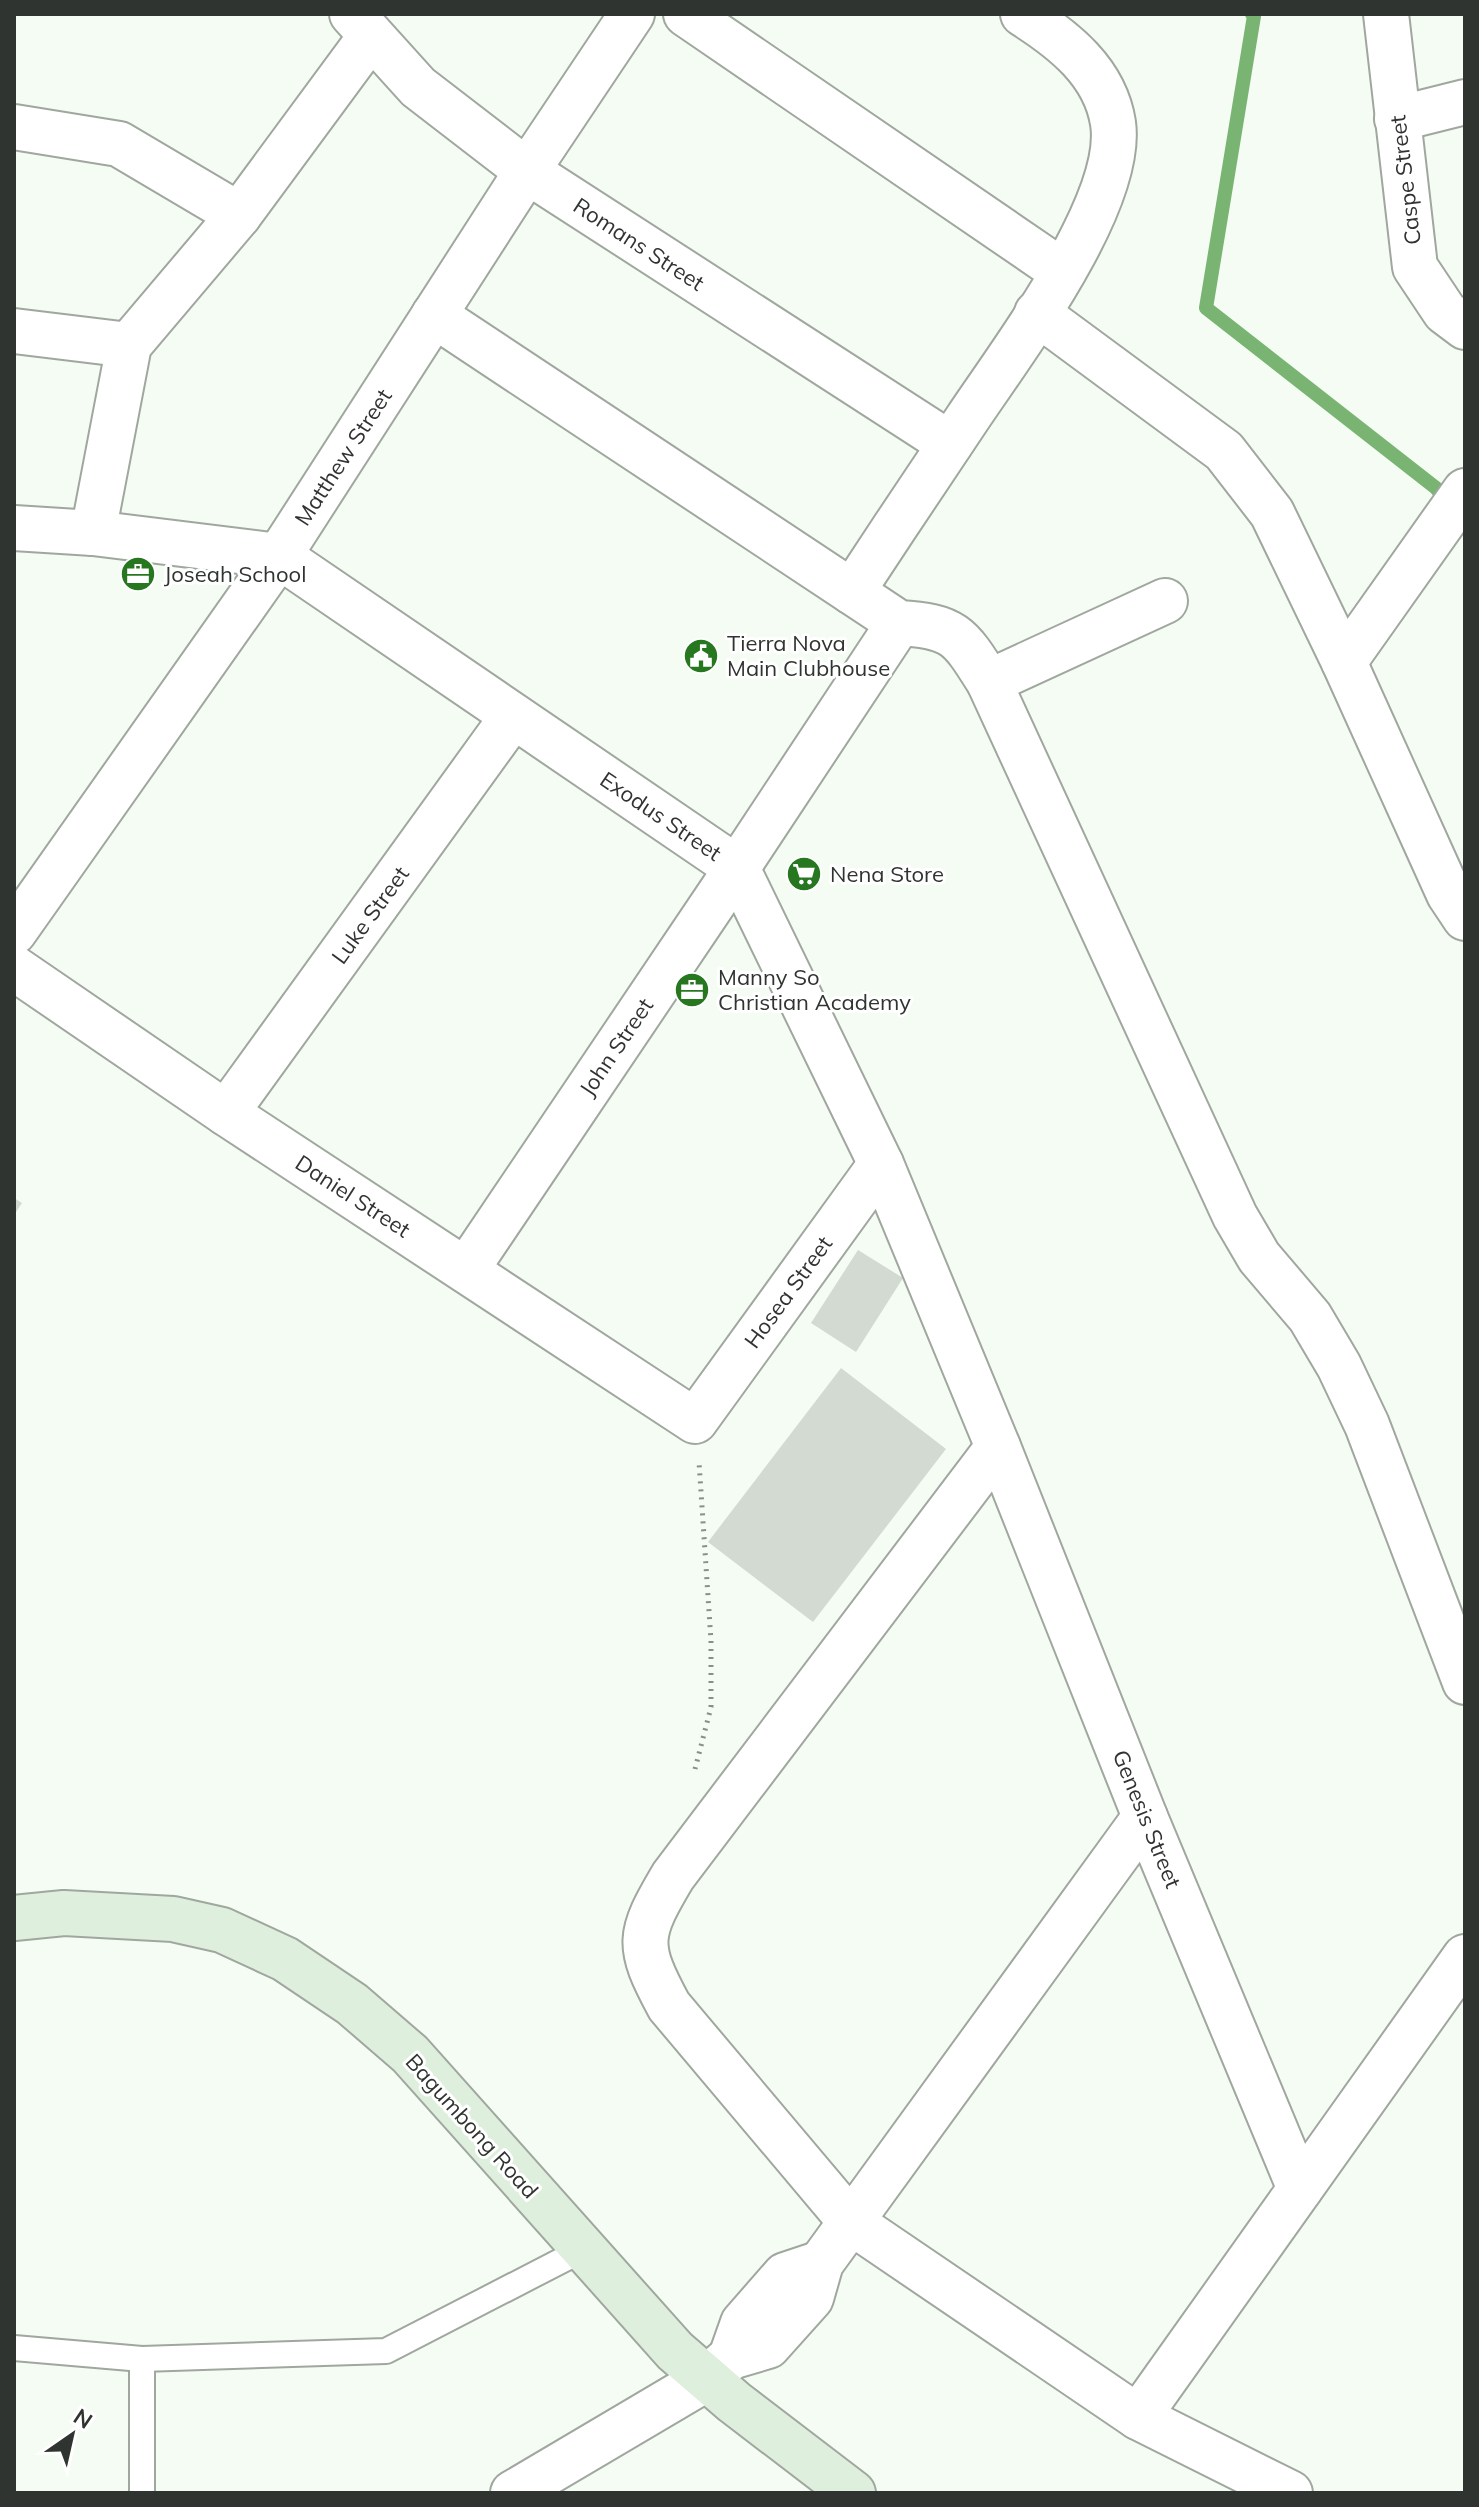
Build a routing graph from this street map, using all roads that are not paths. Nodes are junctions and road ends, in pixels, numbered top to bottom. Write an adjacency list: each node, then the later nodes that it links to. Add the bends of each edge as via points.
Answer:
1 (632, 14): 9 (street, Matthew Street)
2 (686, 14): 11 (street)
3 (1023, 14): 11 (street, via 1082,60 1105,93 1113,125 1110,163 1095,211)
4 (1386, 14): 7 (street, Caspe Street)
5 (361, 25): 9 (street, Romans Street, via 418,87); 10 (street)
6 (1465, 102): 7 (street)
7 (1397, 119): 14 (street, Caspe Street, via 1415,267 1445,312)
8 (14, 127): 10 (street, via 119,144)
9 (527, 171): 13 (street, Matthew Street); 17 (street, Romans Street)
10 (239, 215): 16 (street)
11 (1063, 272): 12 (street)
12 (1037, 313): 17 (street); 25 (street, via 1224,451 1272,513)
13 (434, 315): 21 (street, Matthew Street); 22 (street)
14 (1465, 327)
15 (14, 331): 16 (street)
16 (129, 345): 20 (street)
17 (950, 444): 22 (street)
18 (1457, 503): 25 (street)
19 (14, 528): 20 (street, Exodus Street)
20 (93, 533): 21 (street, Exodus Street)
21 (279, 556): 27 (street, Exodus Street); 30 (street, Matthew Street)
22 (852, 592): 24 (street)
23 (1165, 601): 26 (street)
24 (899, 623): 26 (street, via 930,625 952,634); 28 (street, John Street)
25 (1344, 662): 29 (street, via 1449,894)
26 (989, 682): 37 (street, via 1235,1216 1259,1257 1310,1317 1339,1366)
27 (513, 716): 28 (street, Exodus Street); 32 (street, Luke Street)
28 (737, 868): 33 (street, Exodus Street); 34 (street, John Street)
29 (1465, 918)
30 (14, 932)
31 (14, 968): 32 (street, Daniel Street)
32 (226, 1113): 34 (street, Daniel Street)
33 (881, 1164): 35 (street, Hosea Street); 36 (street, Exodus Street)
34 (466, 1270): 35 (street, Daniel Street)
35 (695, 1421)
36 (998, 1447): 38 (street, Genesis Street); 42 (street, via 673,1876 647,1924 644,1947 669,2006)
37 (1465, 1682)
38 (1145, 1817): 41 (street, Genesis Street); 42 (street)
39 (14, 1918): 43 (main road, Bagumbong Road, via 64,1913 173,1919 222,1930 285,1959 352,2004 410,2054)
40 (1465, 1957): 41 (street)
41 (1300, 2189): 47 (street)
42 (851, 2222): 46 (street, via 821,2263 785,2275 743,2323); 47 (street)
43 (582, 2250): 45 (lane, via 386,2351); 46 (main road, Bagumbong Road, via 646,2321)
44 (14, 2348): 45 (lane)
45 (142, 2359): 48 (lane)
46 (718, 2368): 49 (street); 50 (main road, Bagumbong Road)
47 (1138, 2417): 51 (street)
48 (142, 2493)
49 (513, 2493)
50 (853, 2493)
51 (1290, 2493)

